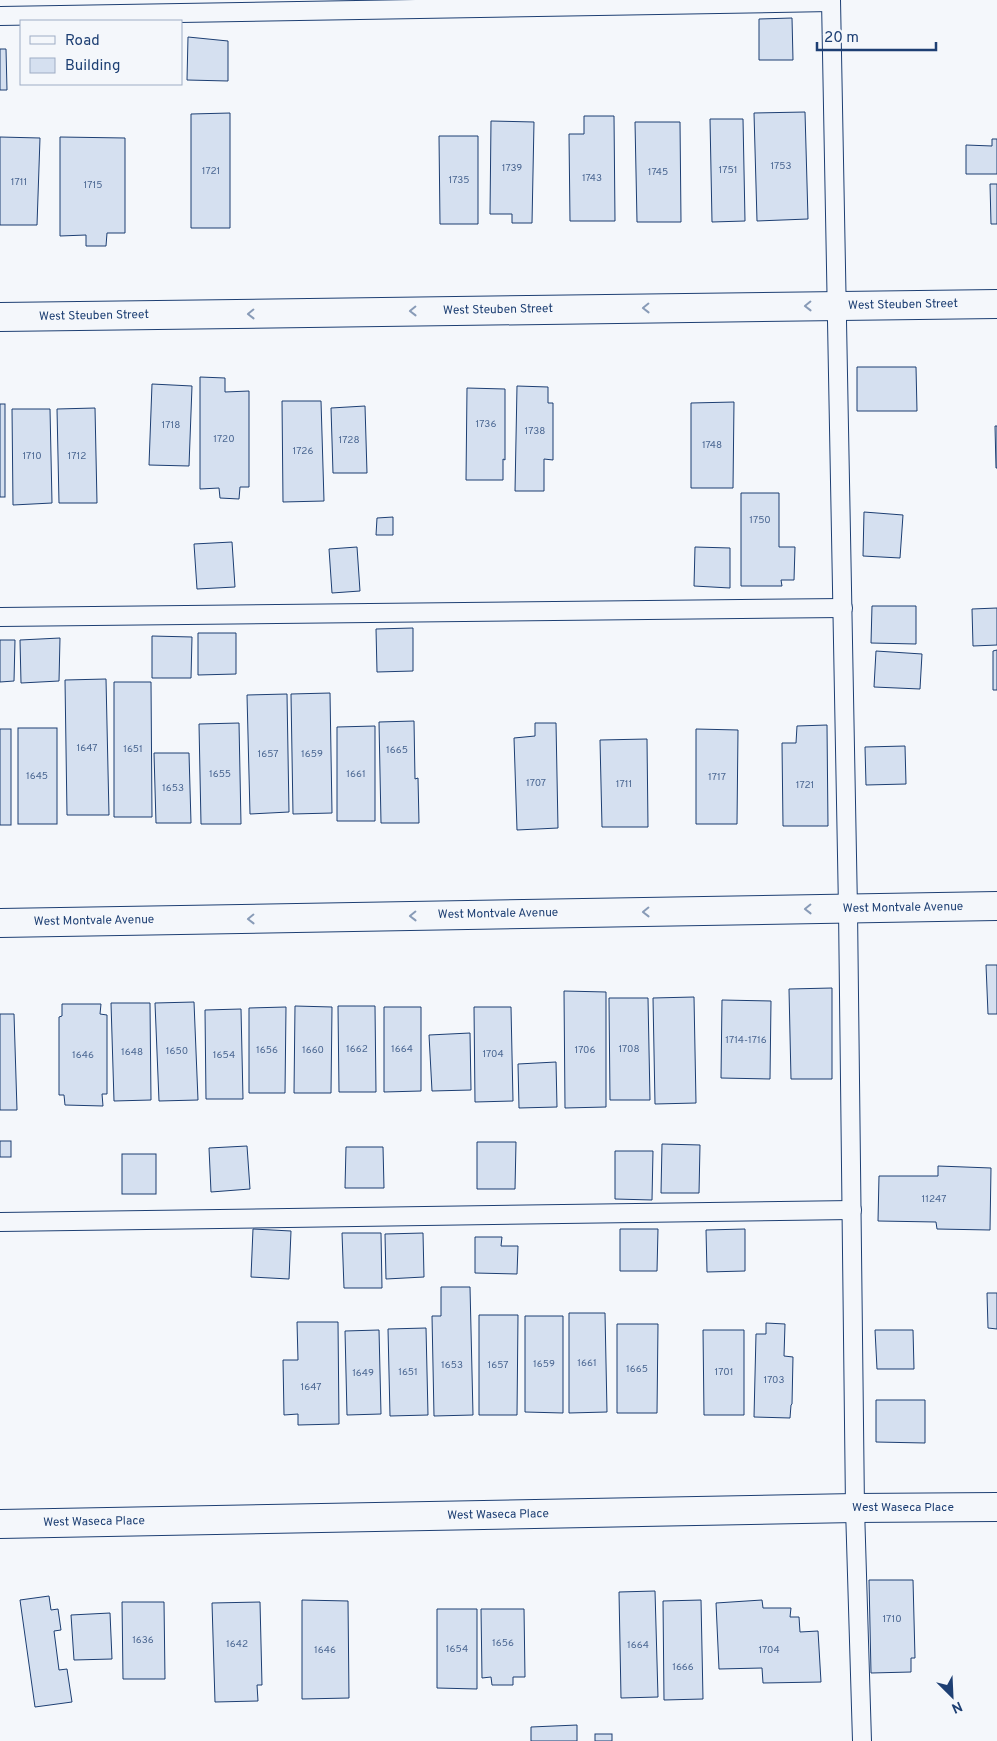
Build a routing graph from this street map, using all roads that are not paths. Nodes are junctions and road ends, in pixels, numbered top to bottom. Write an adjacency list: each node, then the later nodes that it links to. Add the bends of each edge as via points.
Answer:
1 (832, 1): 2 (lane); 4 (lane)
2 (0, 16)
3 (997, 304): 4 (street, West Steuben Street)
4 (838, 306): 5 (street, West Steuben Street, one-way to 5); 6 (lane)
5 (0, 317)
6 (843, 608): 7 (lane); 9 (lane)
7 (0, 617)
8 (997, 906): 9 (street, West Montvale Avenue)
9 (848, 908): 10 (street, West Montvale Avenue, one-way to 10); 11 (lane)
10 (0, 923)
11 (852, 1210): 12 (lane); 14 (lane)
12 (0, 1222)
13 (997, 1507): 14 (street, West Waseca Place)
14 (855, 1508): 15 (street, West Waseca Place); 16 (lane)
15 (0, 1524)
16 (862, 1741)

